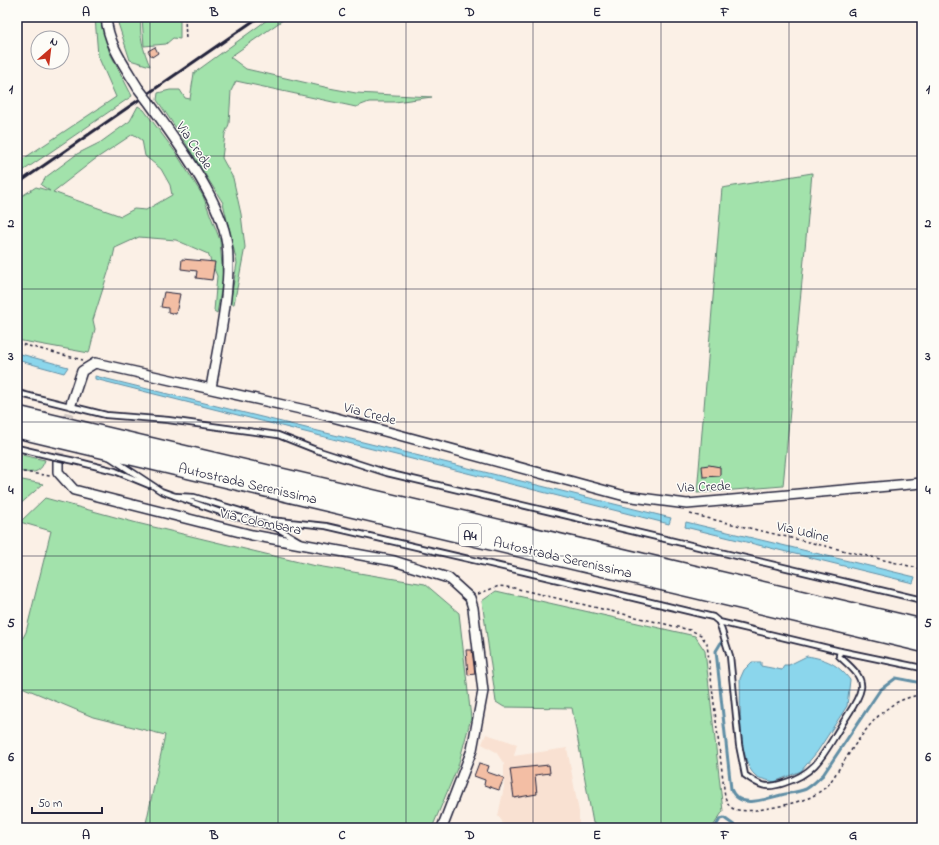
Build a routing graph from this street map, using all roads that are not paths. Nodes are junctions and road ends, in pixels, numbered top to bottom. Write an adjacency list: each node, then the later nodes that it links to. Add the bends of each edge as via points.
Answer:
1 (106, 17): 2 (street, Via Crede, bridge, via 114,50 199,175 219,217 227,242 229,272)
2 (211, 388): 4 (street, via 95,363 82,371); 10 (street, Via Crede, via 314,412 625,496 687,504)
3 (17, 393): 14 (lane, via 106,415 168,420 278,435 387,473)
4 (71, 404)
5 (17, 415): 16 (highway, Autostrada Serenissima / A4)
6 (17, 429): 7 (highway, Autostrada Serenissima / A4)
7 (95, 447): 11 (lane); 17 (highway, Autostrada Serenissima / A4)
8 (17, 448): 9 (lane)
9 (55, 458): 11 (lane, bridge, via 115,471); 13 (street, Via Colombara, via 61,478 74,490 252,535)
10 (922, 483)
11 (161, 491): 12 (lane)
12 (175, 496): 13 (lane, via 277,528); 15 (lane, via 194,497 270,520 326,526 525,572 713,617)
13 (305, 544): 20 (street, Via Colombara, via 394,561 448,578 470,598 483,692 472,750)
14 (922, 600)
15 (720, 622): 18 (lane); 18 (lane, via 730,656 739,745 745,775 760,785 775,786 800,778 812,769 854,704 861,688 860,683 853,669 839,656)
16 (922, 628)
17 (922, 643)
18 (840, 651): 19 (lane)
19 (922, 668)
20 (442, 828)

